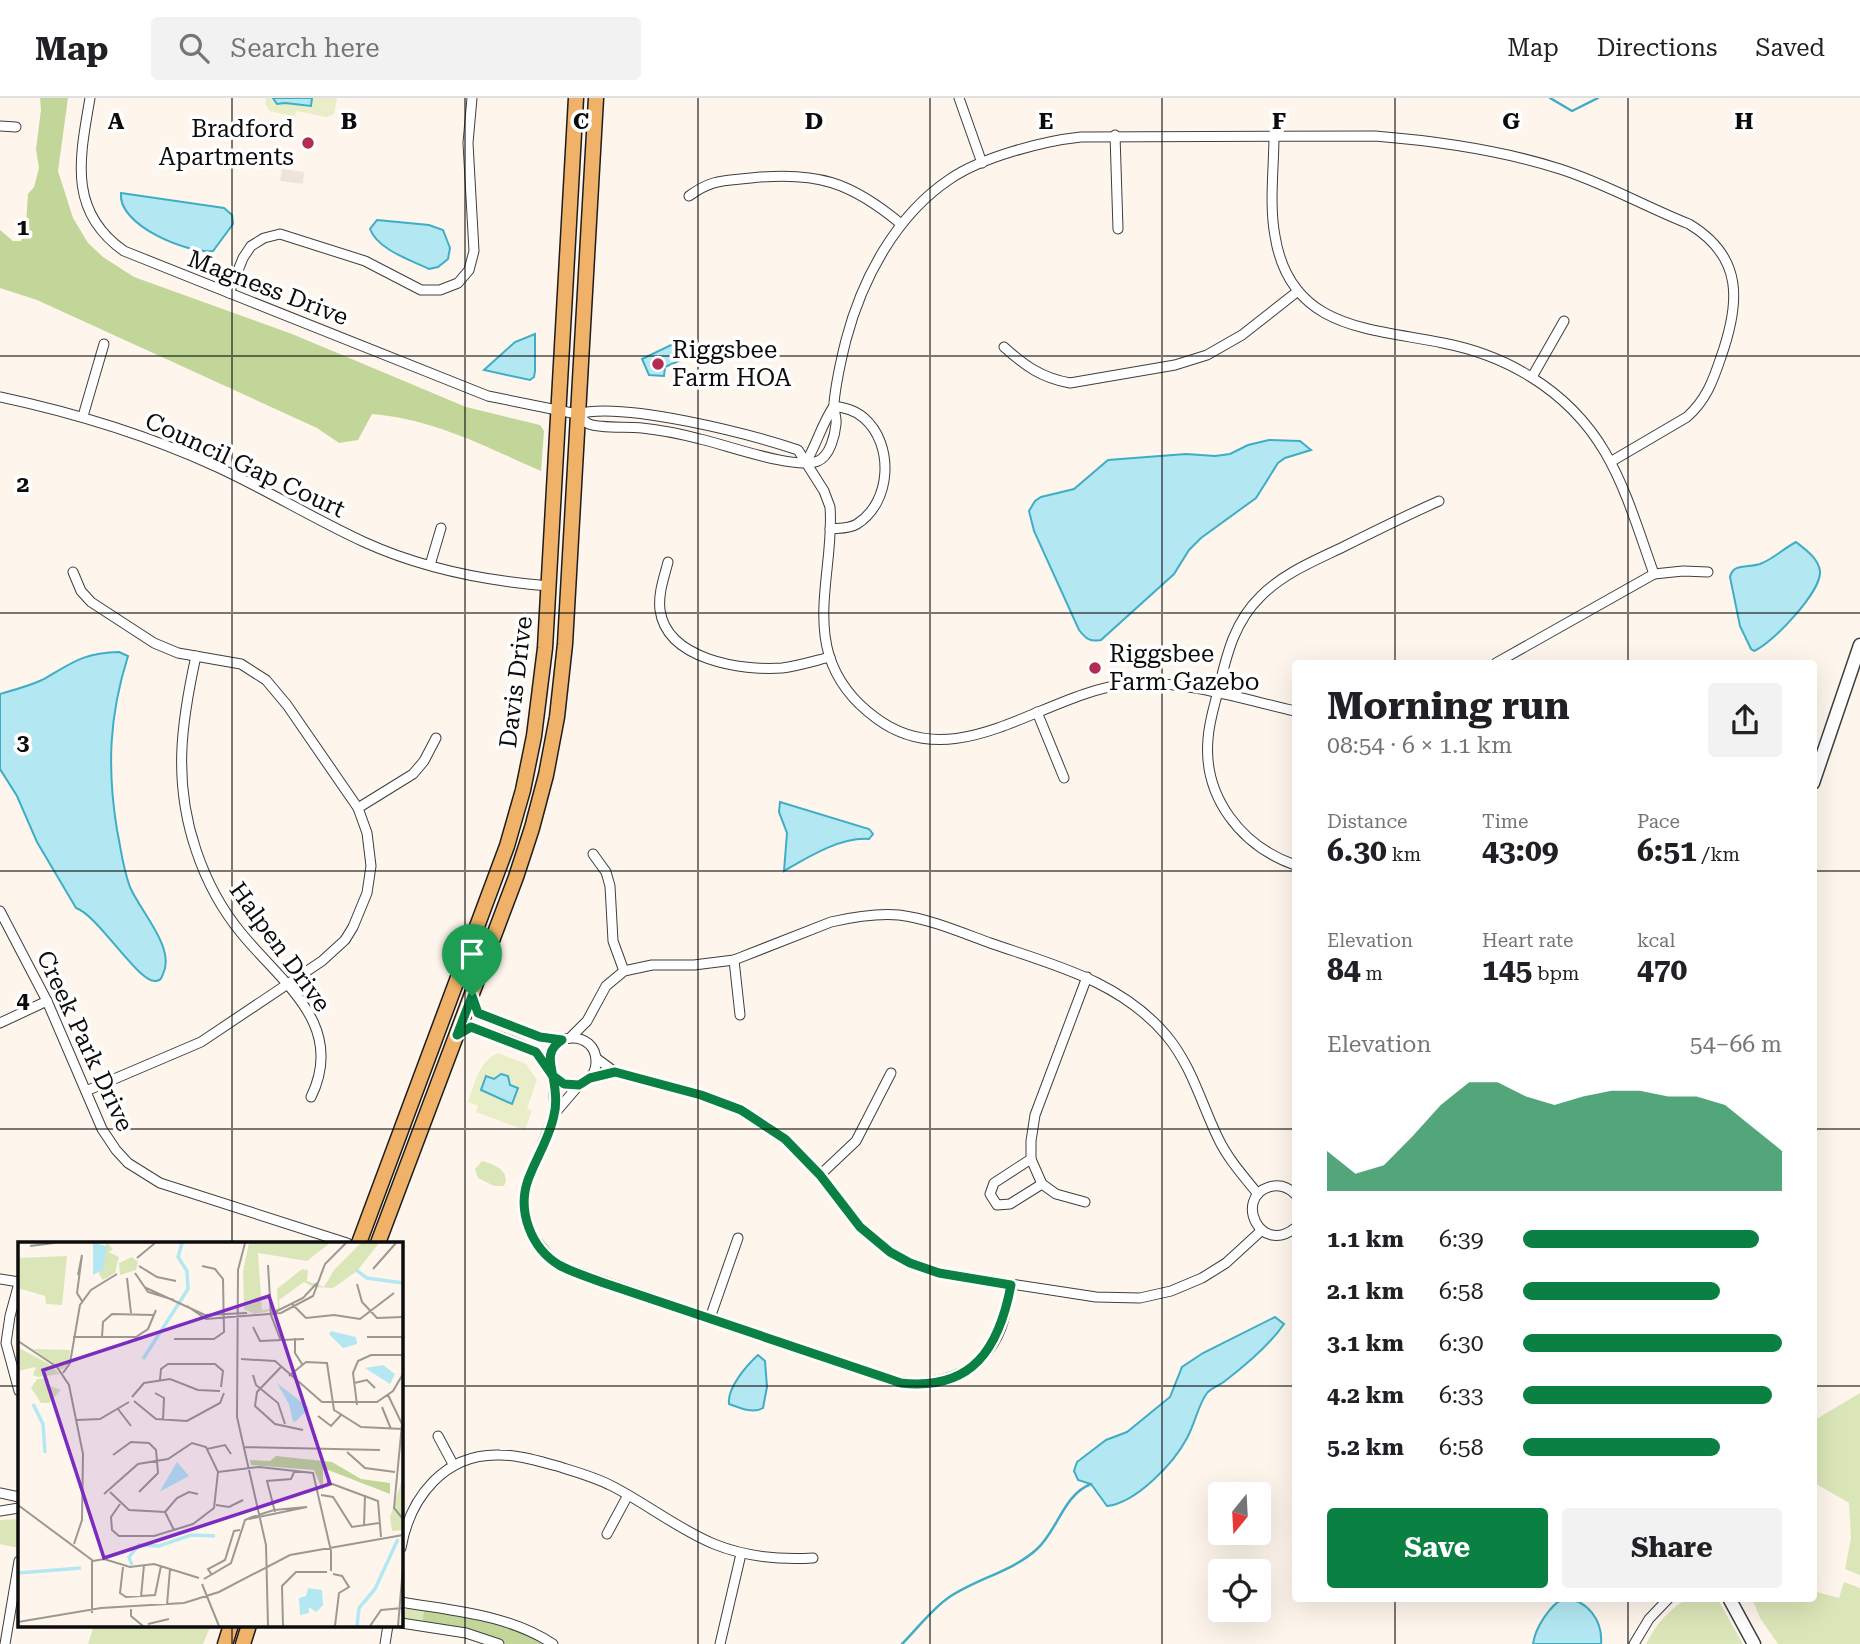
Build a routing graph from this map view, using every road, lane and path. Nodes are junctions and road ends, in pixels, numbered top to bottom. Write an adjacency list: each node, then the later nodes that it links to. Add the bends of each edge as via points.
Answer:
1 (90, 98): 15 (street, Magness Drive, via 81,181 84,200 99,228 124,251)
2 (472, 98): 15 (street, via 468,142 474,251 469,270 458,283 440,290 421,290 365,261 280,234 251,246)
3 (576, 98): 22 (main road, Davis Drive)
4 (596, 98): 23 (main road, Davis Drive)
5 (959, 98): 10 (street)
6 (0, 126): 7 (street)
7 (16, 127)
8 (1115, 135): 9 (street); 10 (street, via 1052,141); 13 (street)
9 (1274, 135): 14 (street, via 1275,238); 25 (street, via 1403,138 1515,156 1580,176 1689,224 1707,237 1728,267 1735,299 1710,388 1687,417)
10 (982, 163): 12 (street, via 934,190)
11 (689, 196): 12 (street, via 717,181 805,176 860,194)
12 (901, 224): 21 (street, via 856,310)
13 (1118, 229)
14 (1298, 291): 18 (street, via 1226,346 1175,365 1070,383 1032,371); 19 (street, via 1339,321 1463,347)
15 (229, 293): 22 (street, Magness Drive, via 488,396)
16 (1564, 321): 19 (street)
17 (104, 344): 24 (street)
18 (1004, 347)
19 (1532, 377): 25 (street, via 1576,415)
20 (0, 397): 24 (street, Council Gap Court)
21 (834, 406): 26 (street); 29 (street, via 855,411 877,435 884,457 884,482 875,506 859,523)
22 (558, 411): 23 (street, Magness Drive); 35 (main road, Davis Drive)
23 (577, 414): 26 (street, via 589,424 674,433 794,463); 26 (street, via 590,410 696,424 798,450); 54 (main road, Davis Drive, via 565,644 546,775 532,828)
24 (82, 416): 31 (street, Council Gap Court, via 194,457 365,542)
25 (1612, 461): 34 (street)
26 (806, 462): 29 (street, via 830,507)
27 (1440, 501): 40 (street, via 1300,568 1269,588 1234,632)
28 (441, 528): 31 (street)
29 (830, 528): 38 (street, via 824,620)
30 (668, 562): 38 (street, via 660,593 661,612 668,631 684,648 750,668 786,668)
31 (430, 565): 35 (street, Council Gap Court)
32 (73, 572): 37 (street, via 81,592 122,623 154,643)
33 (1708, 572): 34 (street)
34 (1654, 574): 39 (street)
35 (549, 586): 81 (main road, Davis Drive, via 534,736 507,846)
36 (1860, 645): 44 (street)
37 (196, 656): 46 (street, via 241,664 266,680); 53 (street, Halpen Drive, via 181,738 181,783 190,831 204,871 231,920)
38 (830, 657): 42 (street, via 846,688 865,710 893,729 916,736 970,737)
39 (1501, 660)
40 (1217, 694): 41 (street); 42 (street, via 1164,684 1126,684 1081,694); 48 (street, via 1207,751 1218,797 1251,842)
41 (1292, 710)
42 (1037, 712): 45 (street)
43 (436, 738): 46 (street, via 412,774)
44 (1817, 771)
45 (1064, 778)
46 (358, 807): 53 (street, via 371,850 370,881 362,910 354,928 334,951)
47 (593, 854): 51 (street, via 610,886 613,941)
48 (1292, 864)
49 (0, 911): 55 (street, Creek Park Drive)
50 (734, 960): 51 (street); 52 (street, via 831,922 898,915); 56 (street)
51 (624, 971): 57 (street, via 606,986)
52 (1087, 977): 71 (street, via 1035,1115); 75 (street, via 1122,995 1167,1035 1191,1073 1220,1142)
53 (288, 983): 68 (street, via 189,1049); 69 (street, Halpen Drive, via 312,1017 321,1048 322,1068)
54 (472, 996): 59 (main road, Davis Drive); 60 (street, via 478,1013 540,1037)
55 (47, 1001): 58 (street); 68 (street, Creek Park Drive)
56 (740, 1015)
57 (587, 1021): 60 (street); 61 (street)
58 (0, 1023)
59 (457, 1035): 63 (street, via 471,1027 536,1052); 82 (main road, Davis Drive)
60 (566, 1039): 61 (street); 63 (street, via 552,1048)
61 (591, 1046): 62 (street)
62 (596, 1058): 64 (street); 66 (street)
63 (551, 1072): 67 (street, via 564,1084); 70 (street)
64 (615, 1072): 66 (street); 72 (street, via 741,1110 785,1139)
65 (891, 1073): 72 (street, via 856,1141)
66 (590, 1078): 67 (street)
67 (579, 1085): 70 (street)
68 (86, 1091): 80 (street, Creek Park Drive, via 102,1129 139,1172 199,1197)
69 (311, 1097)
70 (555, 1113): 87 (street, via 524,1193 529,1228 543,1251 568,1269)
71 (1031, 1160): 73 (street); 73 (street, via 994,1183 990,1194 996,1205 1006,1206)
72 (820, 1175): 85 (street, via 860,1227 900,1258 939,1273)
73 (1042, 1184): 76 (street, via 1056,1194)
74 (1292, 1192): 75 (street, via 1279,1186)
75 (1258, 1194): 77 (street, via 1252,1209)
76 (1085, 1202)
77 (1262, 1230): 78 (street, via 1282,1235); 85 (street, via 1213,1272 1157,1295 1109,1299)
78 (1292, 1230)
79 (738, 1238): 87 (street)
80 (344, 1242)
81 (359, 1242)
82 (379, 1242)
83 (0, 1279): 84 (street)
84 (18, 1283)
85 (1011, 1285): 87 (street, via 1000,1328 986,1353 962,1372 927,1384 887,1379)
86 (18, 1287): 88 (street, via 6,1343)
87 (710, 1318)
88 (18, 1387)
89 (438, 1436): 90 (street)
90 (453, 1464): 92 (street, via 485,1455 515,1456 596,1478); 97 (street, via 416,1502)
91 (0, 1493): 93 (street)
92 (628, 1495): 96 (street); 98 (street, via 694,1535)
93 (18, 1497)
94 (18, 1508): 95 (street)
95 (0, 1511)
96 (607, 1534)
97 (402, 1543)
98 (741, 1553): 99 (street); 114 (street)
99 (813, 1559)
100 (18, 1567): 108 (street)
101 (402, 1602): 113 (street, via 501,1620)
102 (1665, 1602): 115 (street)
103 (1731, 1602): 116 (street)
104 (402, 1623): 112 (street, via 466,1633)
105 (231, 1626): 109 (main road)
106 (249, 1626): 110 (main road)
107 (388, 1626): 111 (street)
108 (5, 1644)
109 (225, 1644)
110 (243, 1644)
111 (385, 1644)
112 (499, 1644)
113 (553, 1644)
114 (720, 1644)
115 (1634, 1644)
116 (1754, 1644)

